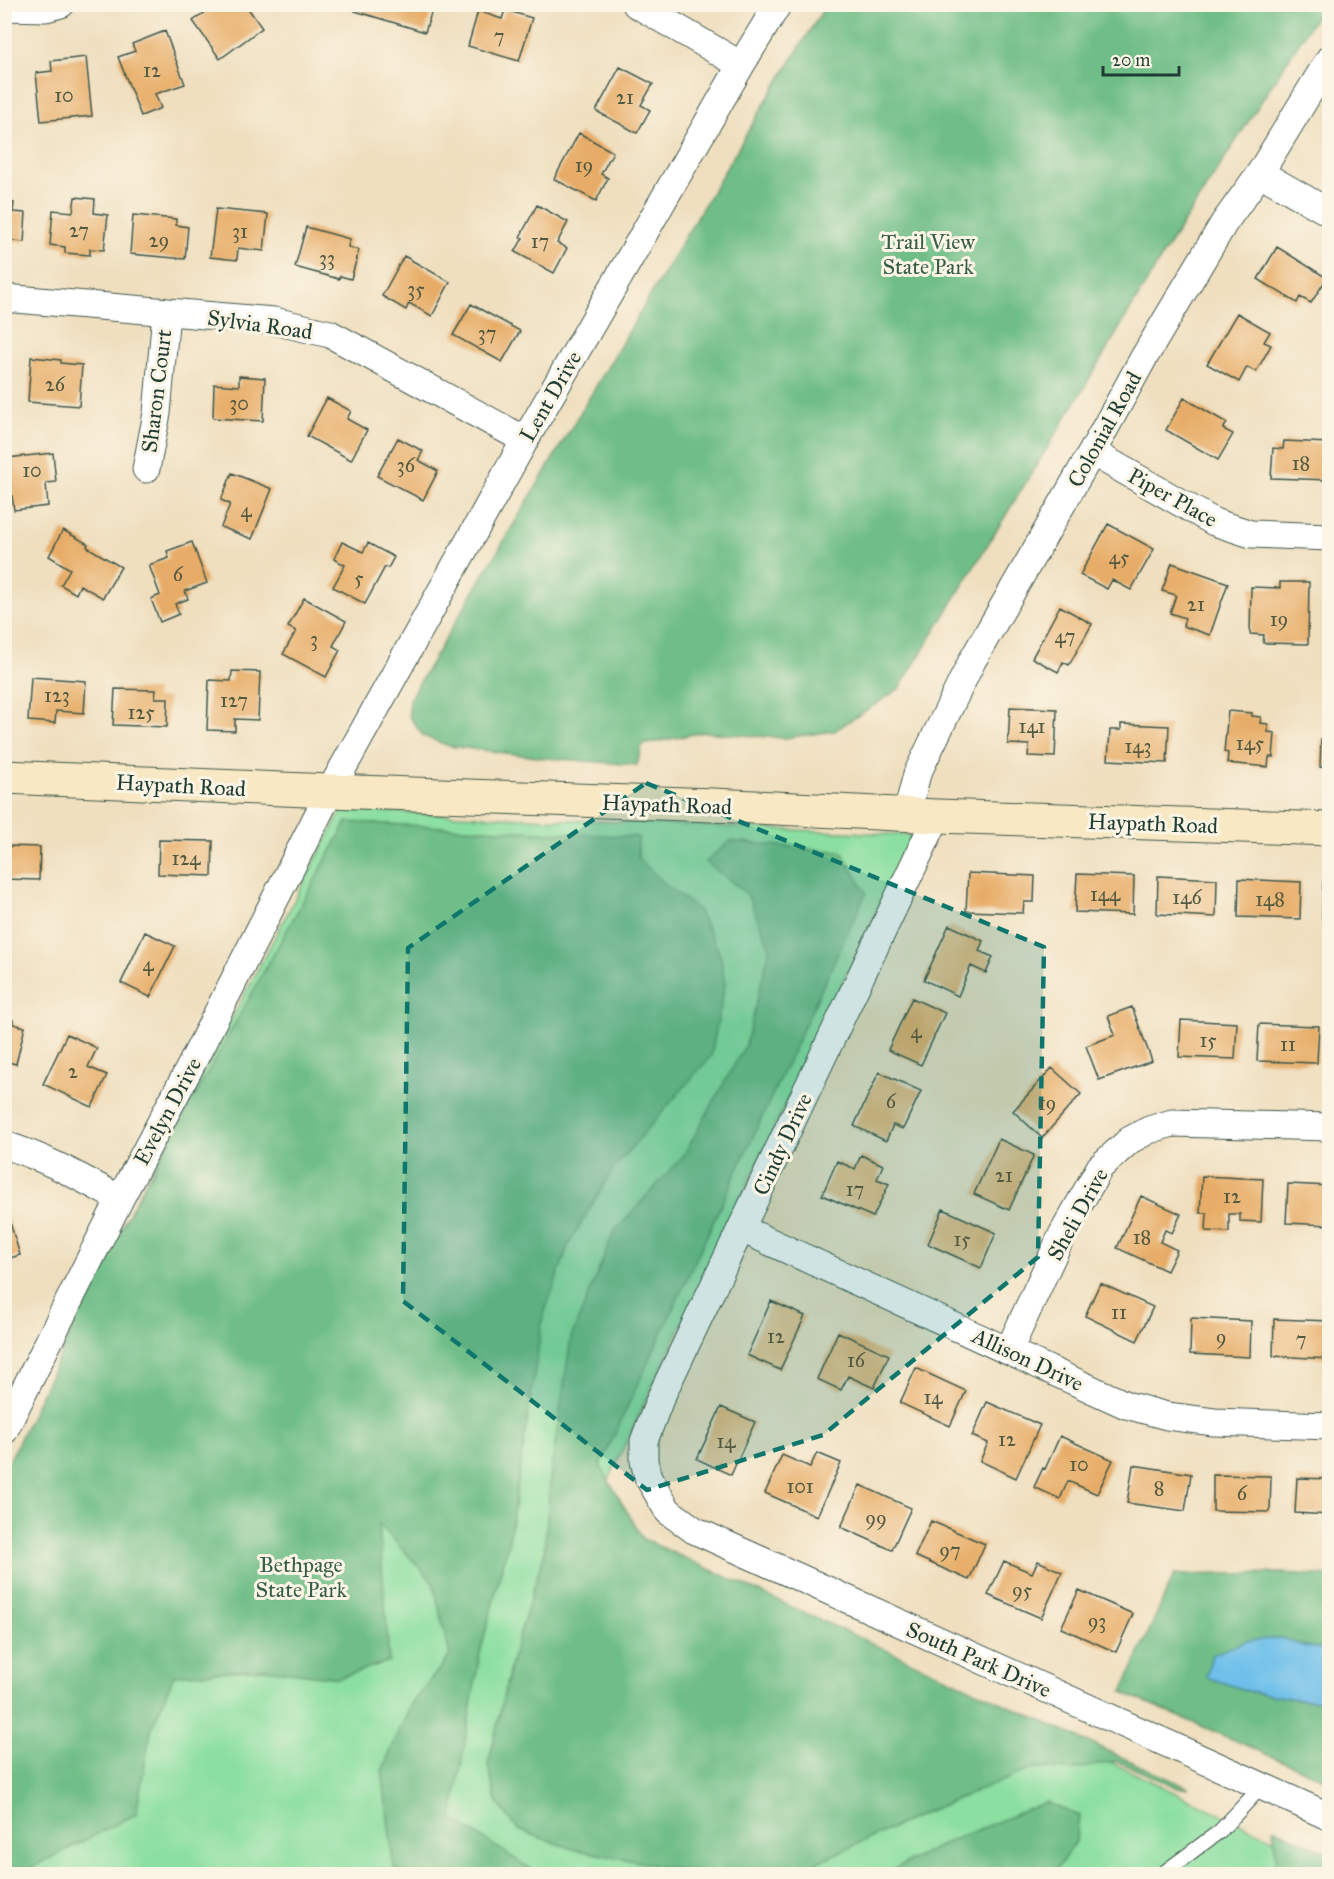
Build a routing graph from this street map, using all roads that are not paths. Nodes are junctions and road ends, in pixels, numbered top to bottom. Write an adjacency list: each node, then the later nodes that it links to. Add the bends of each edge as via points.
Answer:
1 (62, 4): 4 (street, via 46,8)
2 (636, 4): 6 (street)
3 (778, 4): 6 (street, Lent Drive)
4 (4, 7)
5 (1329, 58): 7 (street, Colonial Road)
6 (741, 65): 11 (street, Lent Drive)
7 (1260, 173): 8 (street); 12 (street, Colonial Road, via 1224,223)
8 (1329, 213)
9 (4, 298): 10 (street, Sylvia Road)
10 (166, 313): 11 (street, Sylvia Road, via 274,321 330,334); 13 (street, Sharon Court, via 157,413)
11 (525, 440): 16 (street, Lent Drive)
12 (1092, 452): 14 (street, Piper Place, via 1214,522 1251,534); 17 (street, Colonial Road, via 972,661 917,774)
13 (146, 469)
14 (1329, 537)
15 (4, 777): 16 (street, Haypath Road)
16 (330, 791): 17 (street, Haypath Road); 21 (street, Evelyn Drive)
17 (922, 815): 18 (street, Haypath Road); 22 (street, Cindy Drive)
18 (1329, 829)
19 (1329, 1127): 23 (street, Sheli Drive, via 1172,1123 1130,1140 1100,1167 1063,1233)
20 (4, 1145): 21 (street, via 22,1150)
21 (120, 1199): 25 (street, Evelyn Drive)
22 (742, 1229): 23 (street, Allison Drive); 26 (street, Cindy Drive, via 648,1430 644,1461)
23 (1009, 1350): 24 (street, Allison Drive, via 1126,1405 1167,1416 1214,1422)
24 (1329, 1426)
25 (4, 1431)
26 (648, 1477): 27 (street, South Park Drive, via 668,1511 694,1530)
27 (1262, 1786): 28 (street, South Park Drive); 29 (lane, via 1220,1831)
28 (1329, 1817)
29 (1162, 1875)

